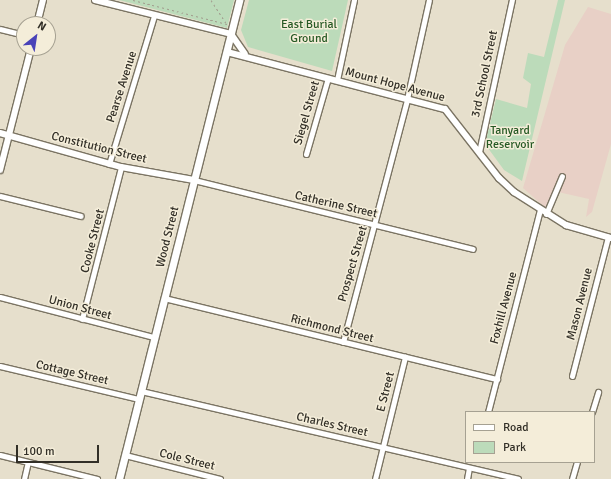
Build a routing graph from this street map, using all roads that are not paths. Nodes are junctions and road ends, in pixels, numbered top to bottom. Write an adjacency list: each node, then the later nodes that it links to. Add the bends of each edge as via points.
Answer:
1 (43, 0): 7 (street)
2 (95, 0): 8 (street)
3 (239, 0): 11 (main road, Wood Street)
4 (354, 0): 16 (street)
5 (429, 0): 17 (street, Prospect Street)
6 (512, 0): 20 (street, 3rd School Street)
7 (39, 16)
8 (154, 16): 11 (street); 22 (street, Pearse Avenue)
9 (0, 29): 10 (street)
10 (16, 33)
11 (231, 34): 12 (main road, Wood Street); 13 (street)
12 (227, 52): 13 (street, Mount Hope Avenue); 26 (main road, Wood Street)
13 (247, 55): 15 (street, Mount Hope Avenue)
14 (29, 56): 19 (street)
15 (328, 78): 16 (street, Mount Hope Avenue); 21 (street, Siegel Street)
16 (336, 80): 17 (street, Mount Hope Avenue)
17 (407, 99): 20 (street, Mount Hope Avenue, via 448,111); 30 (street, Prospect Street)
18 (0, 133): 19 (street, Constitution Street)
19 (9, 136): 22 (street, Constitution Street); 24 (street)
20 (479, 152): 28 (street, Mount Hope Avenue, via 500,180)
21 (306, 154)
22 (109, 164): 23 (street, Constitution Street)
23 (121, 167): 26 (street, Constitution Street); 35 (street, Cooke Street)
24 (0, 170)
25 (562, 176): 28 (street, Foxhill Avenue)
26 (194, 180): 30 (street, Catherine Street); 34 (main road, Wood Street)
27 (0, 196): 29 (street)
28 (543, 212): 31 (street, Mount Hope Avenue, via 566,225); 41 (street, Foxhill Avenue)
29 (81, 216)
30 (374, 224): 32 (street, Catherine Street); 37 (street, Prospect Street)
31 (609, 237): 40 (street, Mason Avenue)
32 (473, 249)
33 (0, 297): 35 (street, Union Street)
34 (164, 298): 36 (main road, Wood Street); 37 (street, Richmond Street)
35 (82, 319): 36 (street, Union Street)
36 (154, 337): 43 (main road, Wood Street)
37 (343, 342): 38 (street, Richmond Street)
38 (405, 357): 41 (street, Richmond Street); 46 (street, E Street)
39 (0, 366): 43 (street, Cottage Street)
40 (572, 376)
41 (497, 378): 44 (street, Foxhill Avenue)
42 (598, 392): 45 (street)
43 (140, 395): 46 (street, Charles Street); 48 (main road, Wood Street)
44 (488, 411)
45 (592, 411)
46 (383, 448): 52 (street, Charles Street); 57 (street, E Street)
47 (0, 455): 49 (street)
48 (125, 455): 55 (main road, Wood Street); 56 (street, Cole Street)
49 (28, 462): 53 (street); 54 (street)
50 (474, 463): 52 (street)
51 (577, 463): 60 (street)
52 (471, 468): 58 (street); 59 (street, Charles Street)
53 (24, 479)
54 (97, 479)
55 (119, 479)
56 (220, 479)
57 (375, 479)
58 (467, 479)
59 (518, 479)
60 (572, 479)

